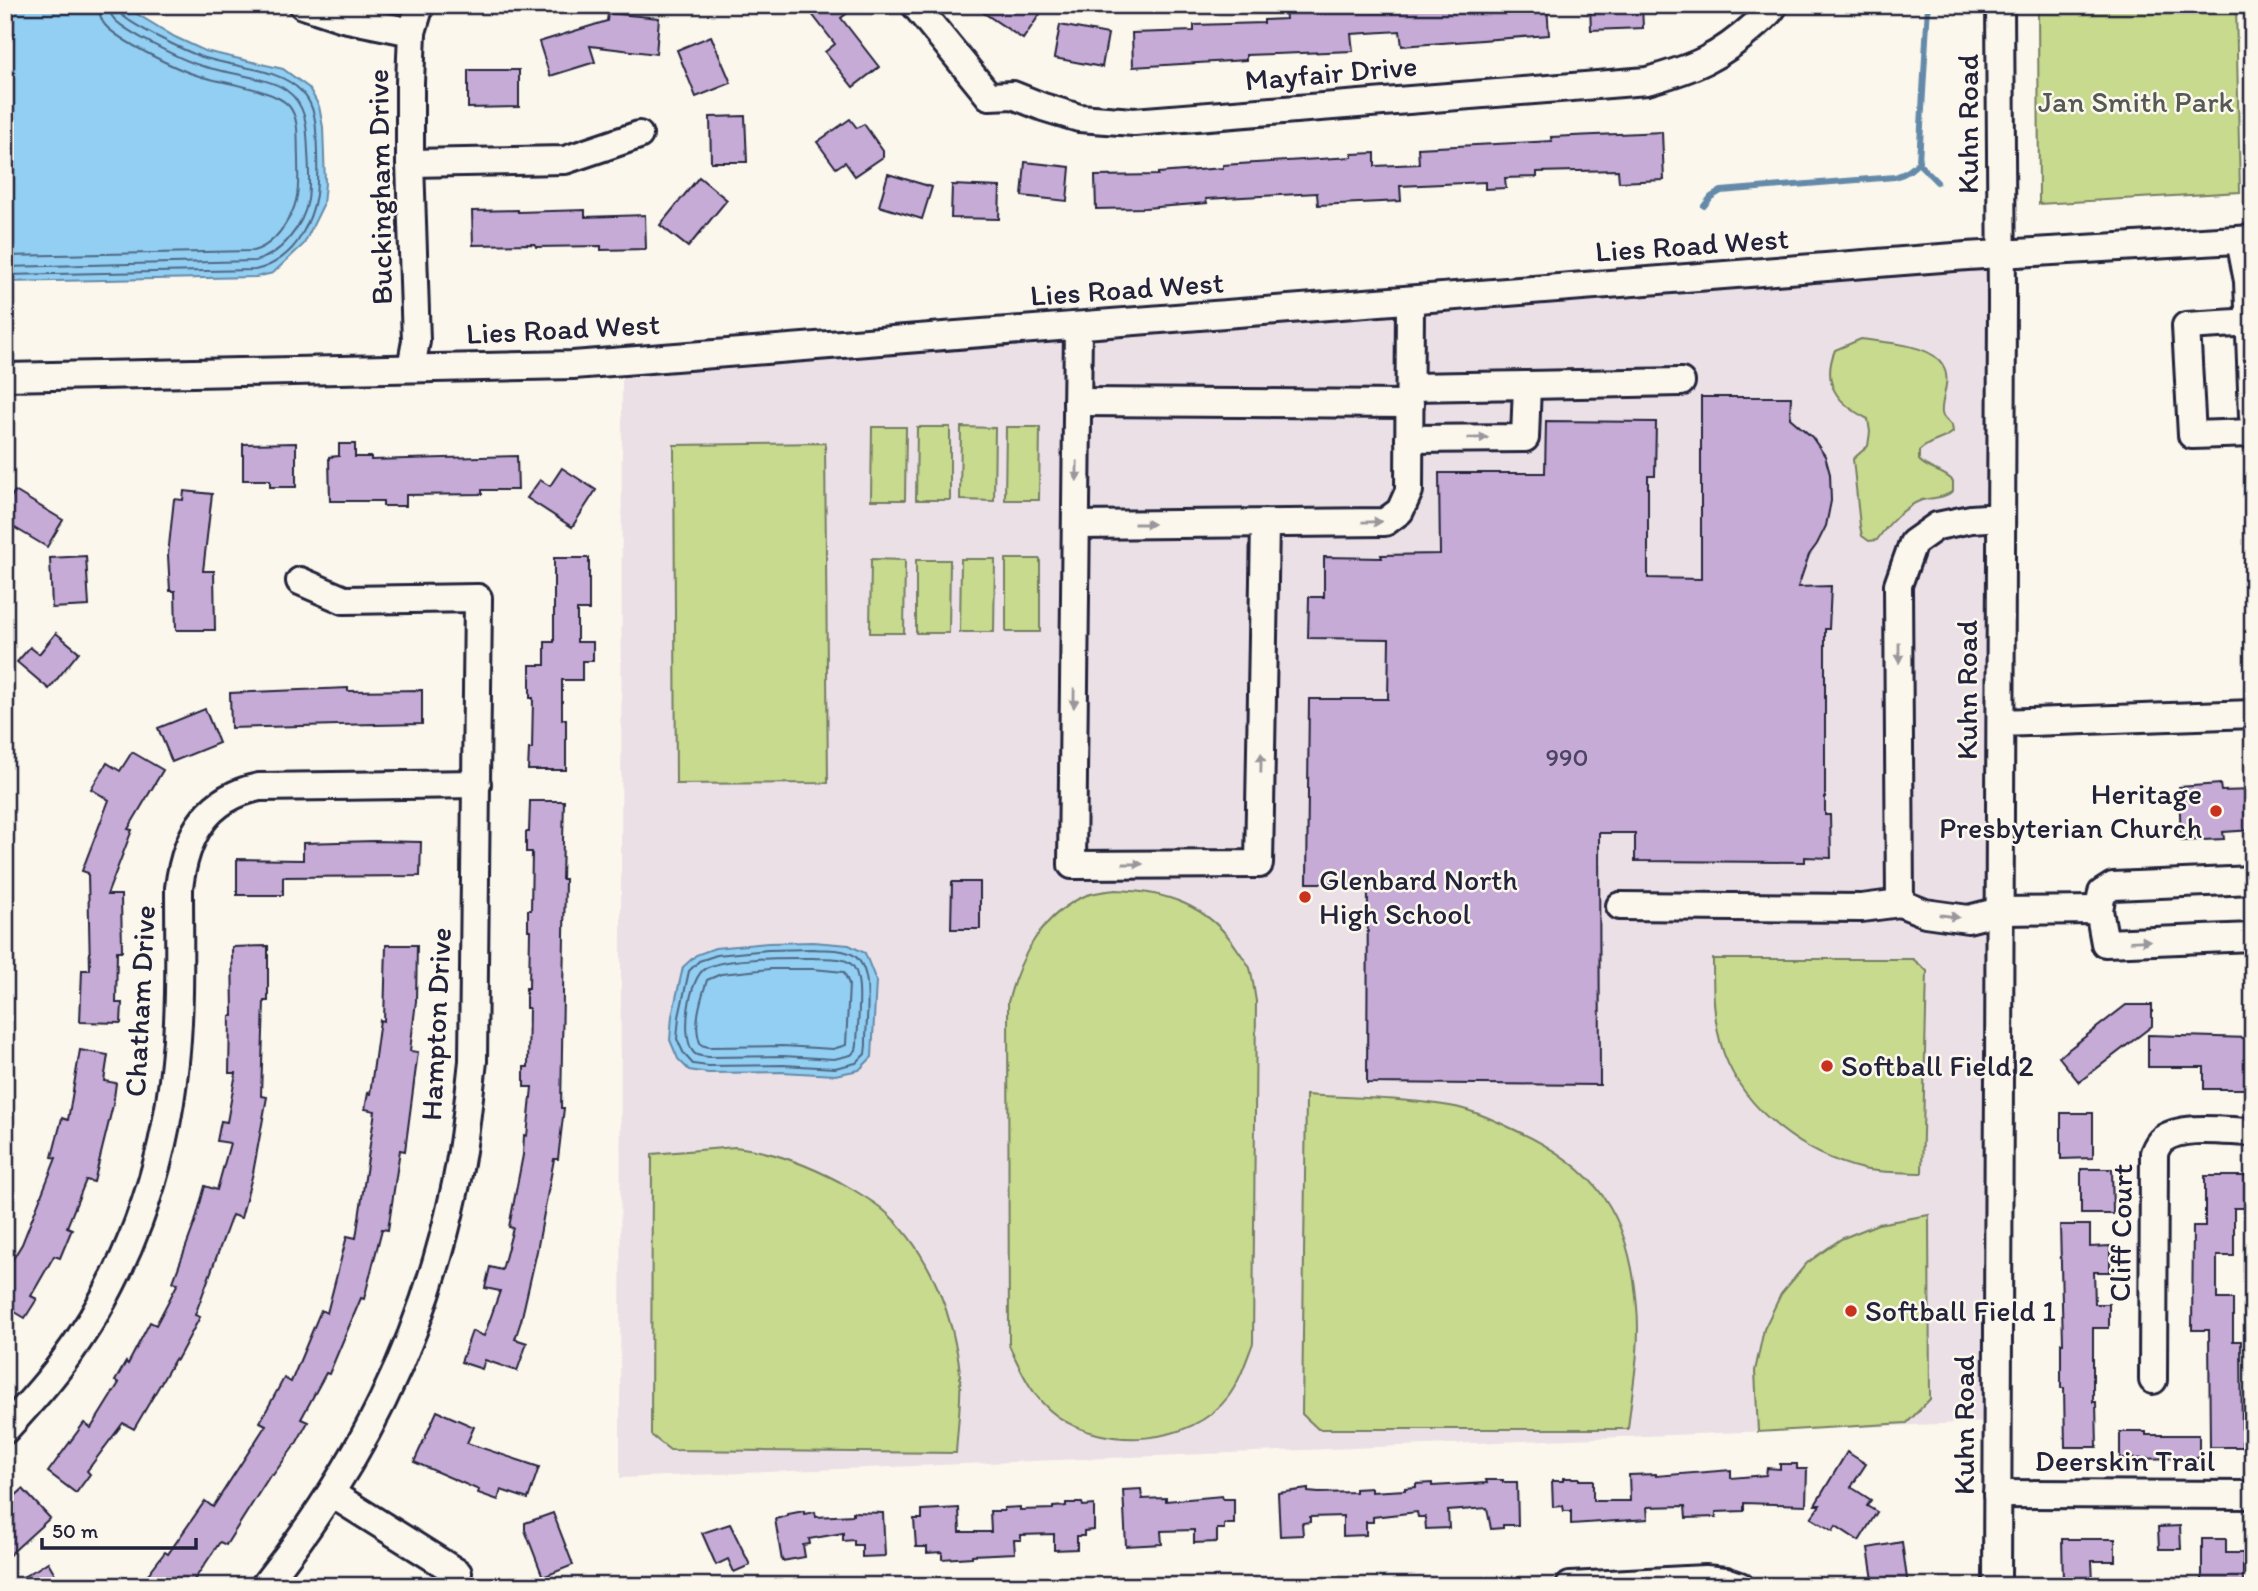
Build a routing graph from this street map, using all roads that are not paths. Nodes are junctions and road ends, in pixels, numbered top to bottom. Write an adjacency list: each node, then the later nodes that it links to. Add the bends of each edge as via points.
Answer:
1 (303, 5): 6 (street)
2 (421, 5): 6 (street, Buckingham Drive)
3 (915, 5): 4 (street, Mayfair Drive, via 989,96 1013,95 1079,118 1135,122 1647,81 1685,71 1718,55)
4 (1774, 5)
5 (2000, 5): 10 (street, Kuhn Road)
6 (412, 32): 8 (street, Buckingham Drive)
7 (639, 135): 8 (street, via 565,160)
8 (410, 163): 14 (street, Buckingham Drive, via 416,341)
9 (2246, 240): 10 (street, Lies Road West); 12 (street)
10 (2001, 254): 11 (street, Lies Road West); 23 (street, Kuhn Road)
11 (1410, 300): 13 (street, Lies Road West); 18 (street)
12 (2251, 322): 20 (street); 21 (street, via 2186,326 2192,435)
13 (1078, 326): 14 (street, Lies Road West, via 573,365); 19 (street)
14 (411, 368): 15 (street, Lies Road West)
15 (5, 377)
16 (1681, 382): 17 (street)
17 (1527, 385): 18 (street); 22 (street, one-way to 17, via 1525,438)
18 (1410, 396): 19 (street); 22 (street)
19 (1077, 402): 25 (street, one-way to 25)
20 (2253, 416)
21 (2253, 433)
22 (1409, 439): 24 (street, one-way to 22, via 1385,522 1400,511 1409,491)
23 (2001, 517): 28 (street, Kuhn Road); 31 (street, one-way to 31, via 1937,526 1913,543 1898,585)
24 (1265, 524): 25 (street, one-way to 24); 25 (street, one-way to 24, via 1072,864 1259,864)
25 (1076, 525)
26 (300, 580): 29 (street, Hampton Drive, via 344,600 478,598)
27 (2253, 713): 28 (street)
28 (2001, 723): 34 (street, Kuhn Road)
29 (477, 784): 38 (street, Chatham Drive, via 259,787 228,798 197,828 187,847 179,888 176,1061 152,1183 132,1238 93,1316 60,1366); 39 (street, Hampton Drive, via 472,1061 455,1189 410,1340 378,1412)
30 (2253, 880): 33 (street, via 2113,886 2102,893)
31 (1900, 903): 32 (street, via 1862,908); 34 (street, one-way to 34, via 1925,913 1968,919)
32 (1620, 906)
33 (2099, 910): 34 (street); 35 (street, one-way to 35, via 2105,943)
34 (2000, 911): 40 (street, Kuhn Road)
35 (2253, 937)
36 (2253, 1132): 37 (street, Cliff Court, via 2158,1133 2153,1177)
37 (2153, 1380)
38 (5, 1430)
39 (332, 1494): 42 (street); 43 (street, Hampton Drive)
40 (1997, 1494): 41 (street, Deerskin Trail); 46 (street, Kuhn Road)
41 (2253, 1495)
42 (458, 1573)
43 (264, 1586)
44 (1570, 1586): 45 (street, via 1705,1579)
45 (1740, 1586)
46 (1997, 1586)

